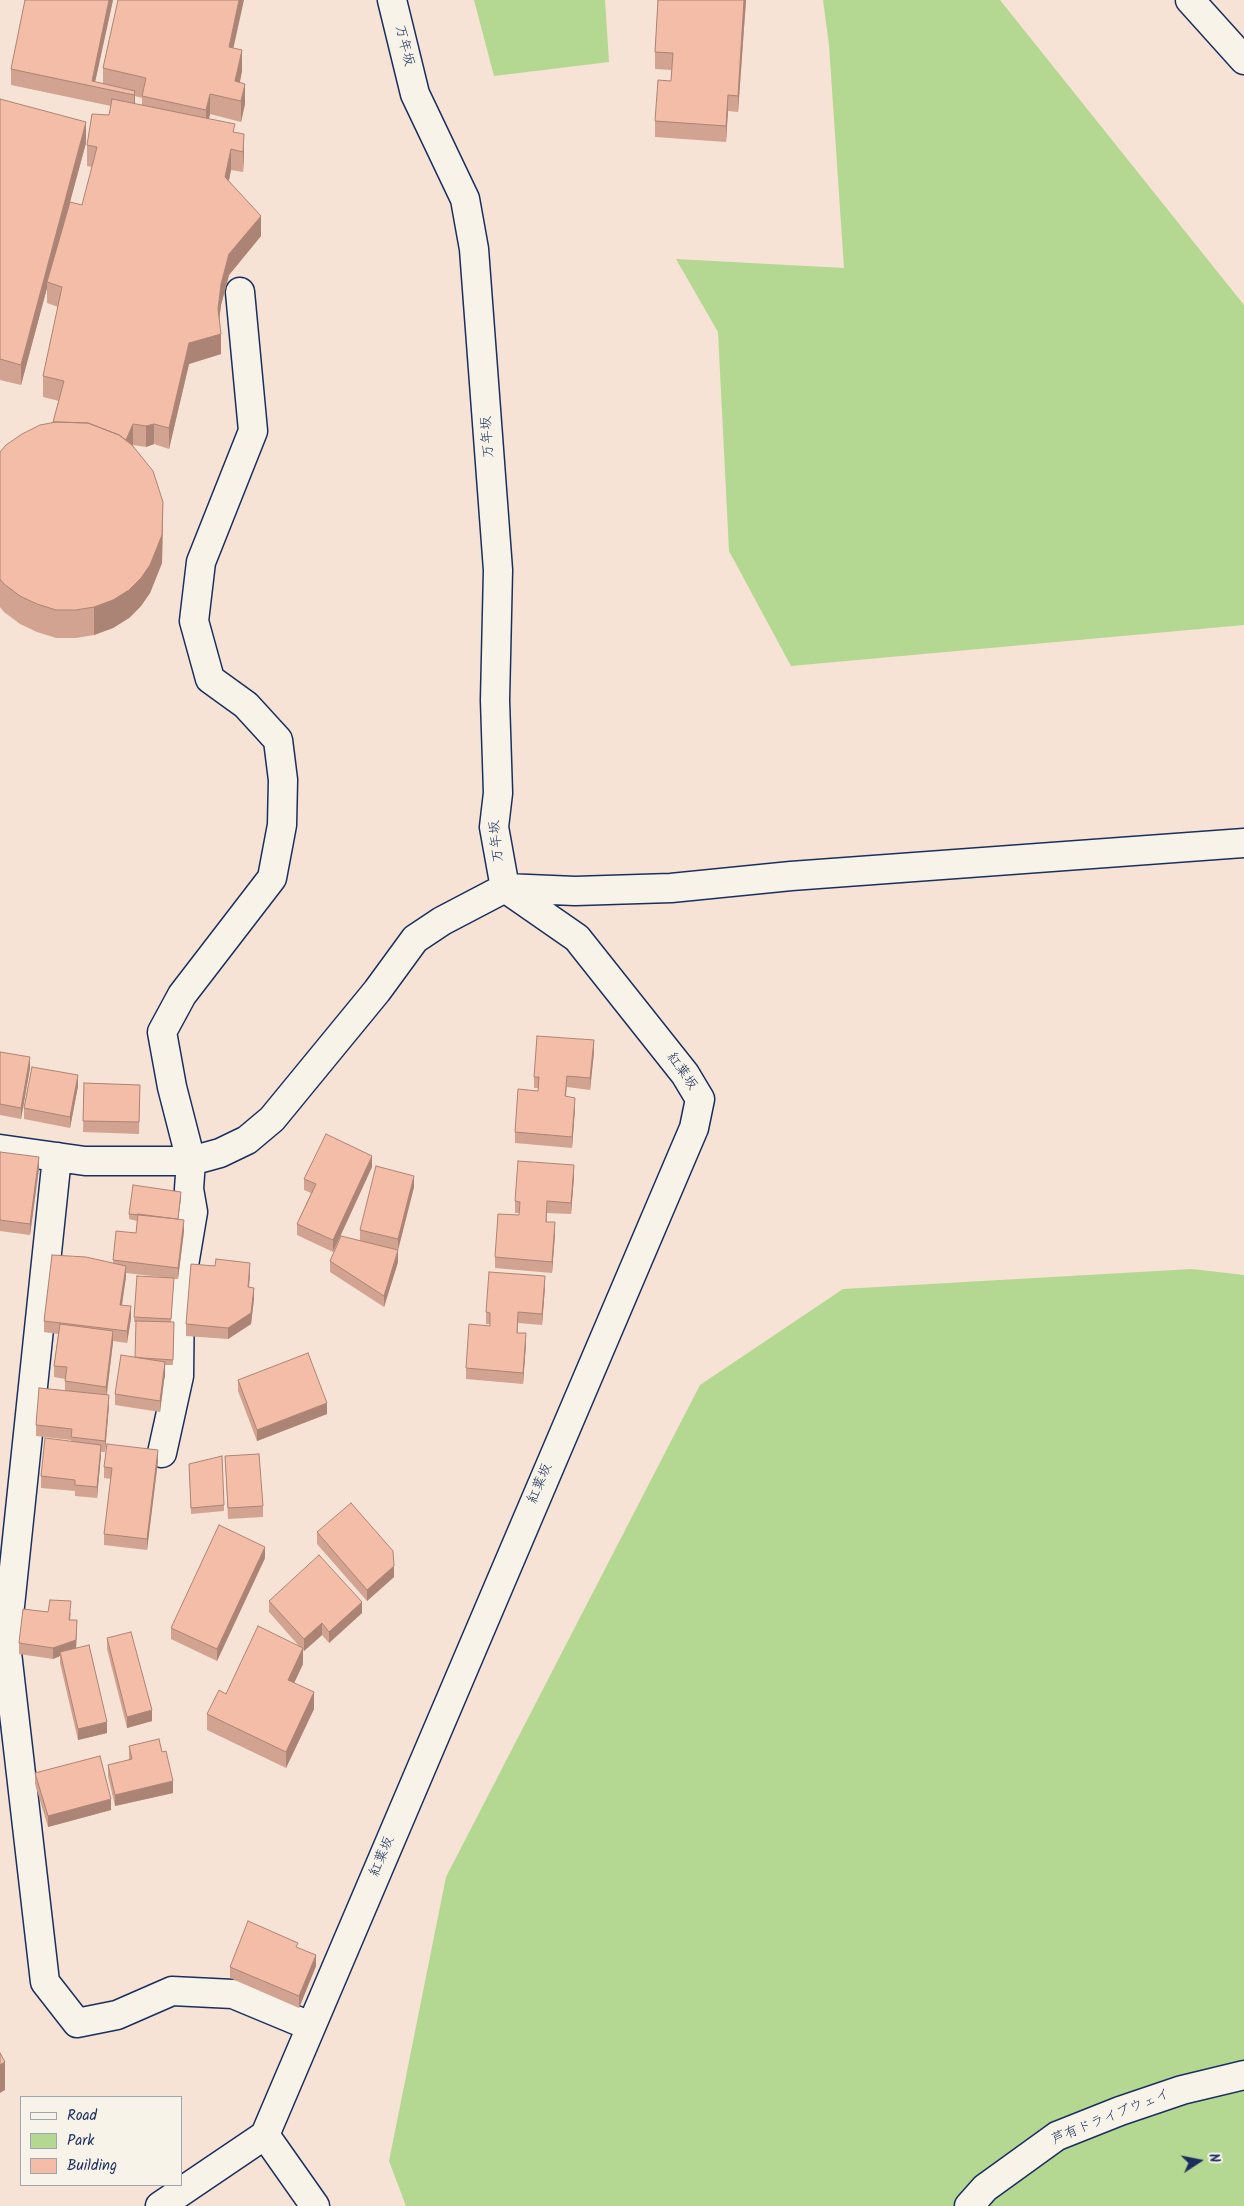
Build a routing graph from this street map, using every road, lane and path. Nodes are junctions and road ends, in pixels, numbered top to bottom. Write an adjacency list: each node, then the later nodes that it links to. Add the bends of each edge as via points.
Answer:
1 (392, 0): 6 (street, 万年坂, via 416,94 465,200 474,249 498,570 495,700 498,793 494,827)
2 (1190, 0): 3 (street)
3 (1244, 60)
4 (240, 292): 9 (street, via 253,431 201,562 194,621 210,679 246,704 278,740 283,780 282,825 272,878 182,995 162,1032)
5 (1244, 843): 6 (street, via 791,876 671,888)
6 (504, 888): 9 (street, via 415,939 377,991 272,1119 246,1140 220,1153); 12 (street, 紅葉坂, via 577,938 685,1074 700,1099 694,1128)
7 (0, 1149): 8 (street)
8 (57, 1157): 9 (street, via 85,1161); 11 (street)
9 (191, 1161): 10 (street, via 189,1189 193,1212 180,1289 179,1376)
10 (162, 1453)
11 (3, 1644): 12 (street, via 45,1982 77,2023 117,2015 172,1991 233,1994)
12 (310, 2026): 14 (street, 紅葉坂)
13 (1244, 2075): 17 (street, 芦有ドライブウェイ, via 1182,2090 1057,2136 986,2188)
14 (265, 2135): 15 (street); 16 (street)
15 (160, 2206)
16 (315, 2206)
17 (968, 2206)

